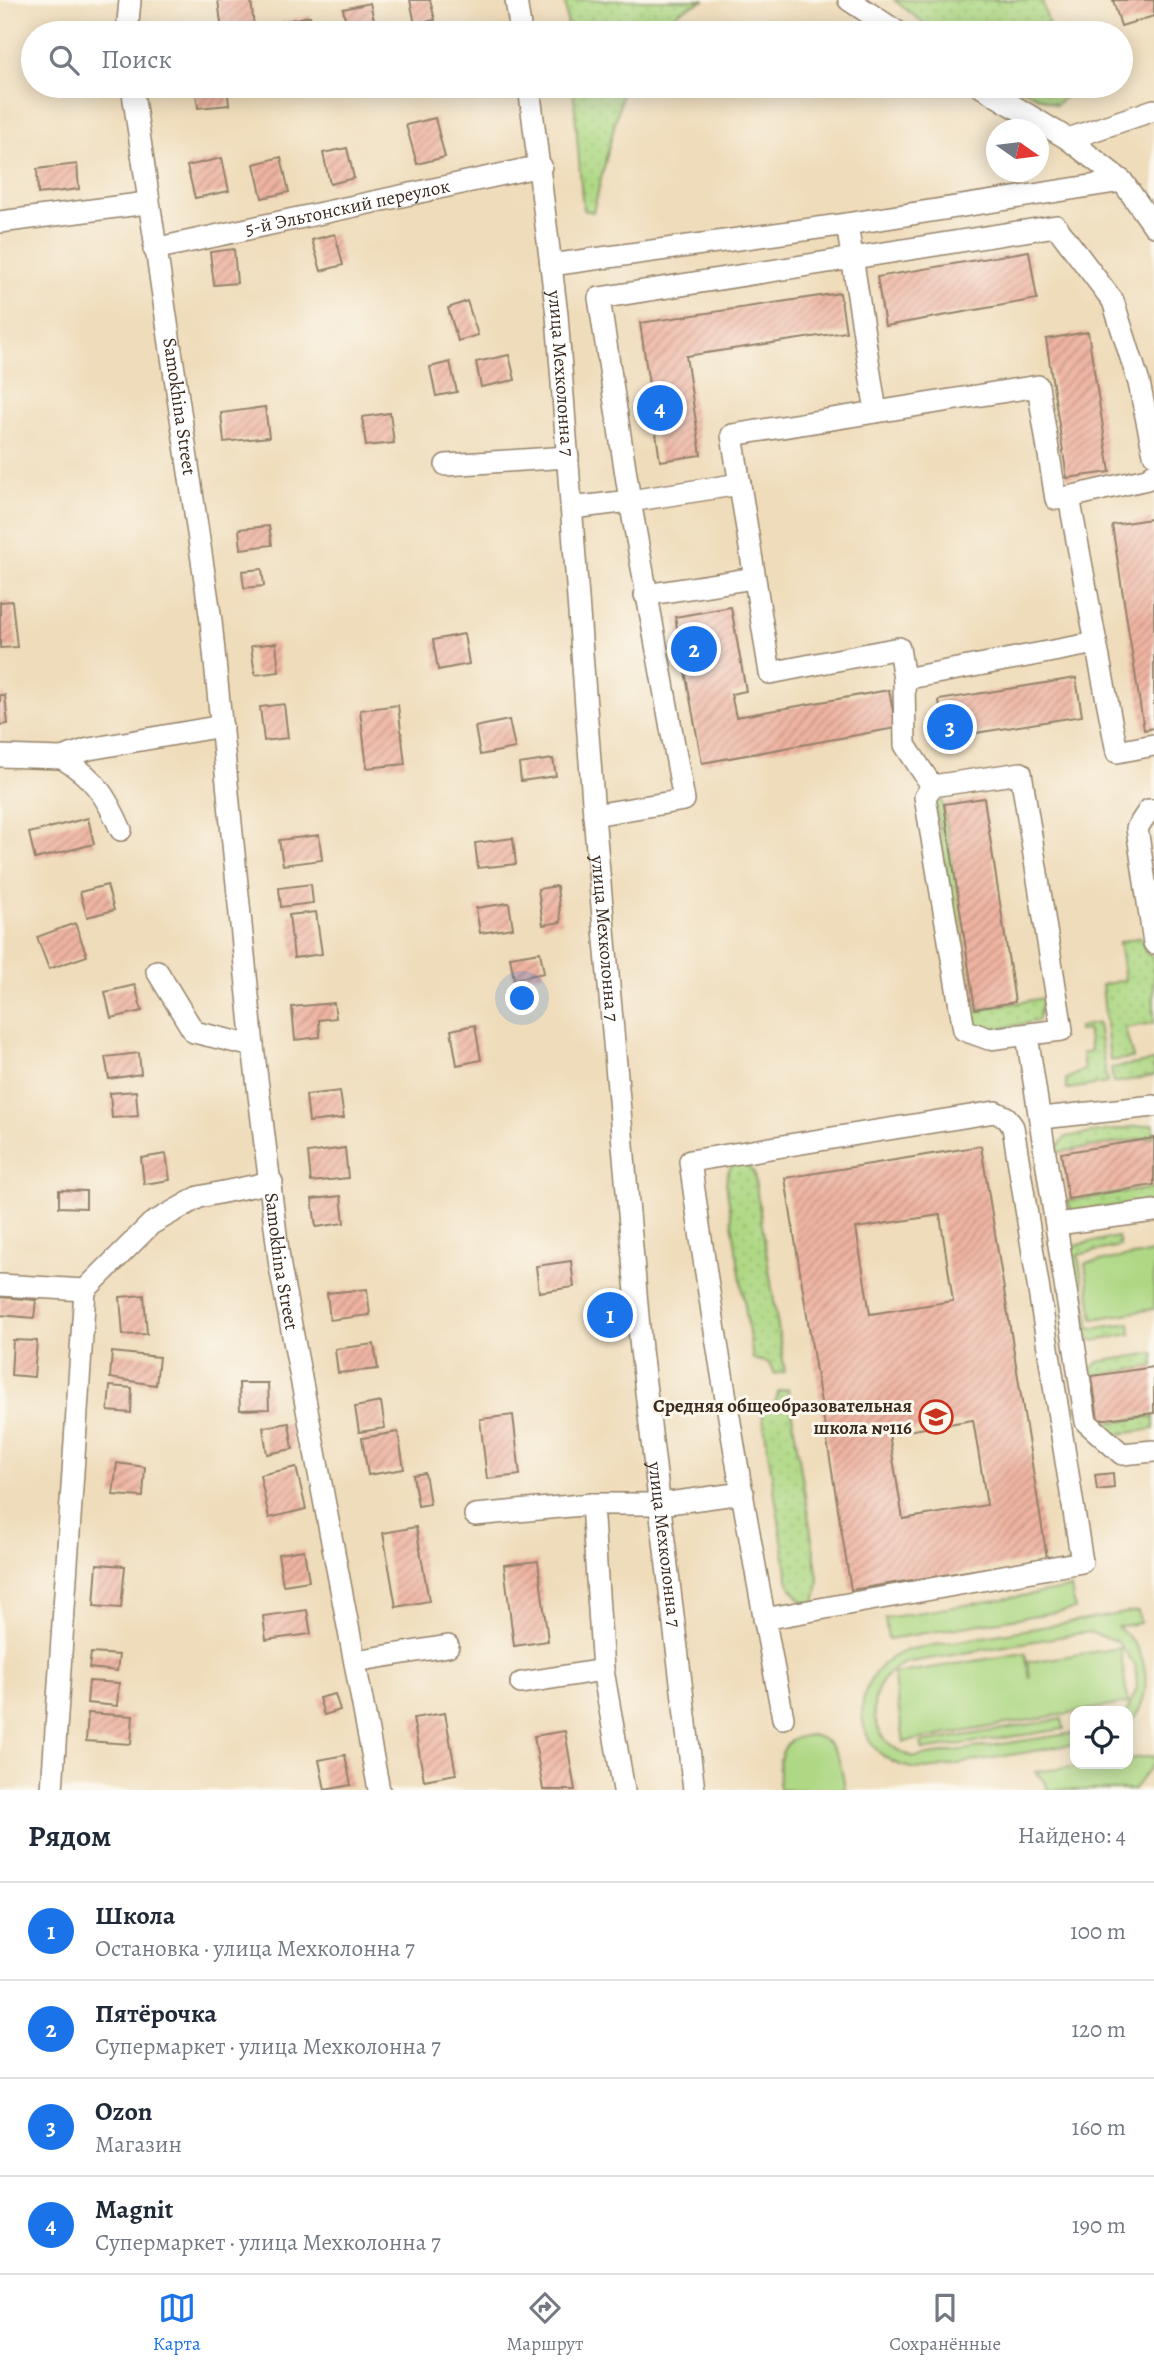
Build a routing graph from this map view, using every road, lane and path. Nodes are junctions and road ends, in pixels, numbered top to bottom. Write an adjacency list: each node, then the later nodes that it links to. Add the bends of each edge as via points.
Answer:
1 (130, 0): 4 (street)
2 (516, 0): 5 (street)
3 (849, 0): 6 (street)
4 (128, 21)
5 (519, 21)
6 (881, 21)
7 (133, 98): 14 (street, Samokhina Street)
8 (530, 98): 12 (street, улица Мехколонна 7)
9 (1000, 98): 11 (street)
10 (1154, 110): 11 (street)
11 (1068, 139): 13 (street)
12 (541, 166): 18 (street, 5-й Эльтонский переулок); 20 (street, улица Мехколонна 7)
13 (1122, 181): 16 (street); 17 (street)
14 (147, 203): 15 (street); 18 (street, Samokhina Street)
15 (0, 222)
16 (847, 224): 19 (street); 20 (street)
17 (1154, 226)
18 (154, 249): 34 (street, Samokhina Street, via 211,621)
19 (852, 258): 21 (street); 22 (street, via 1056,226 1113,301 1139,383); 28 (street, via 598,298)
20 (551, 265): 23 (street, улица Мехколонна 7)
21 (876, 412): 26 (street, via 732,435); 27 (street, via 1038,386 1056,499)
22 (1154, 454)
23 (568, 457): 24 (street); 29 (street, улица Мехколонна 7)
24 (446, 465)
25 (1154, 474): 27 (street)
26 (740, 484): 28 (street); 30 (street)
27 (1069, 497): 32 (street)
28 (630, 501): 29 (street); 31 (street)
29 (572, 509): 40 (street, улица Мехколонна 7)
30 (754, 578): 31 (street); 33 (street, via 769,673 899,648)
31 (645, 595): 40 (street, via 684,800)
32 (1096, 643): 33 (street); 35 (street, via 1117,752)
33 (904, 679): 38 (street, via 905,745)
34 (222, 726): 37 (street, via 89,748); 45 (street, Samokhina Street)
35 (1154, 745)
36 (0, 756): 37 (street)
37 (62, 758): 41 (street, via 106,795)
38 (932, 786): 44 (street, via 925,797 964,1030 989,1040); 44 (street, via 1021,773 1062,1030)
39 (1154, 810): 42 (street, via 1149,810 1137,828)
40 (594, 815): 56 (street, улица Мехколонна 7, via 642,1350)
41 (121, 830)
42 (1154, 943)
43 (157, 971): 45 (street, via 194,1032)
44 (1027, 1035): 47 (street)
45 (253, 1046): 48 (street, Samokhina Street)
46 (1154, 1106): 47 (street)
47 (1042, 1118): 50 (street)
48 (272, 1182): 52 (street, via 199,1197 151,1224); 60 (street, Samokhina Street, via 281,1267)
49 (1154, 1211): 50 (street)
50 (1057, 1224): 53 (street, via 1086,1422 1122,1454)
51 (0, 1285): 52 (street)
52 (85, 1290): 64 (street)
53 (1154, 1451)
54 (743, 1493): 56 (street); 58 (street); 58 (street, via 690,1161 995,1112 1006,1117 1013,1127 1082,1562)
55 (592, 1504): 56 (street); 57 (street); 61 (street)
56 (661, 1504): 67 (street, улица Мехколонна 7)
57 (475, 1515)
58 (764, 1619): 63 (street)
59 (448, 1646): 60 (street)
60 (355, 1661): 65 (street, Samokhina Street)
61 (603, 1670): 62 (street); 66 (street)
62 (521, 1684)
63 (783, 1718)
64 (52, 1790)
65 (379, 1790)
66 (624, 1790)
67 (694, 1790)

